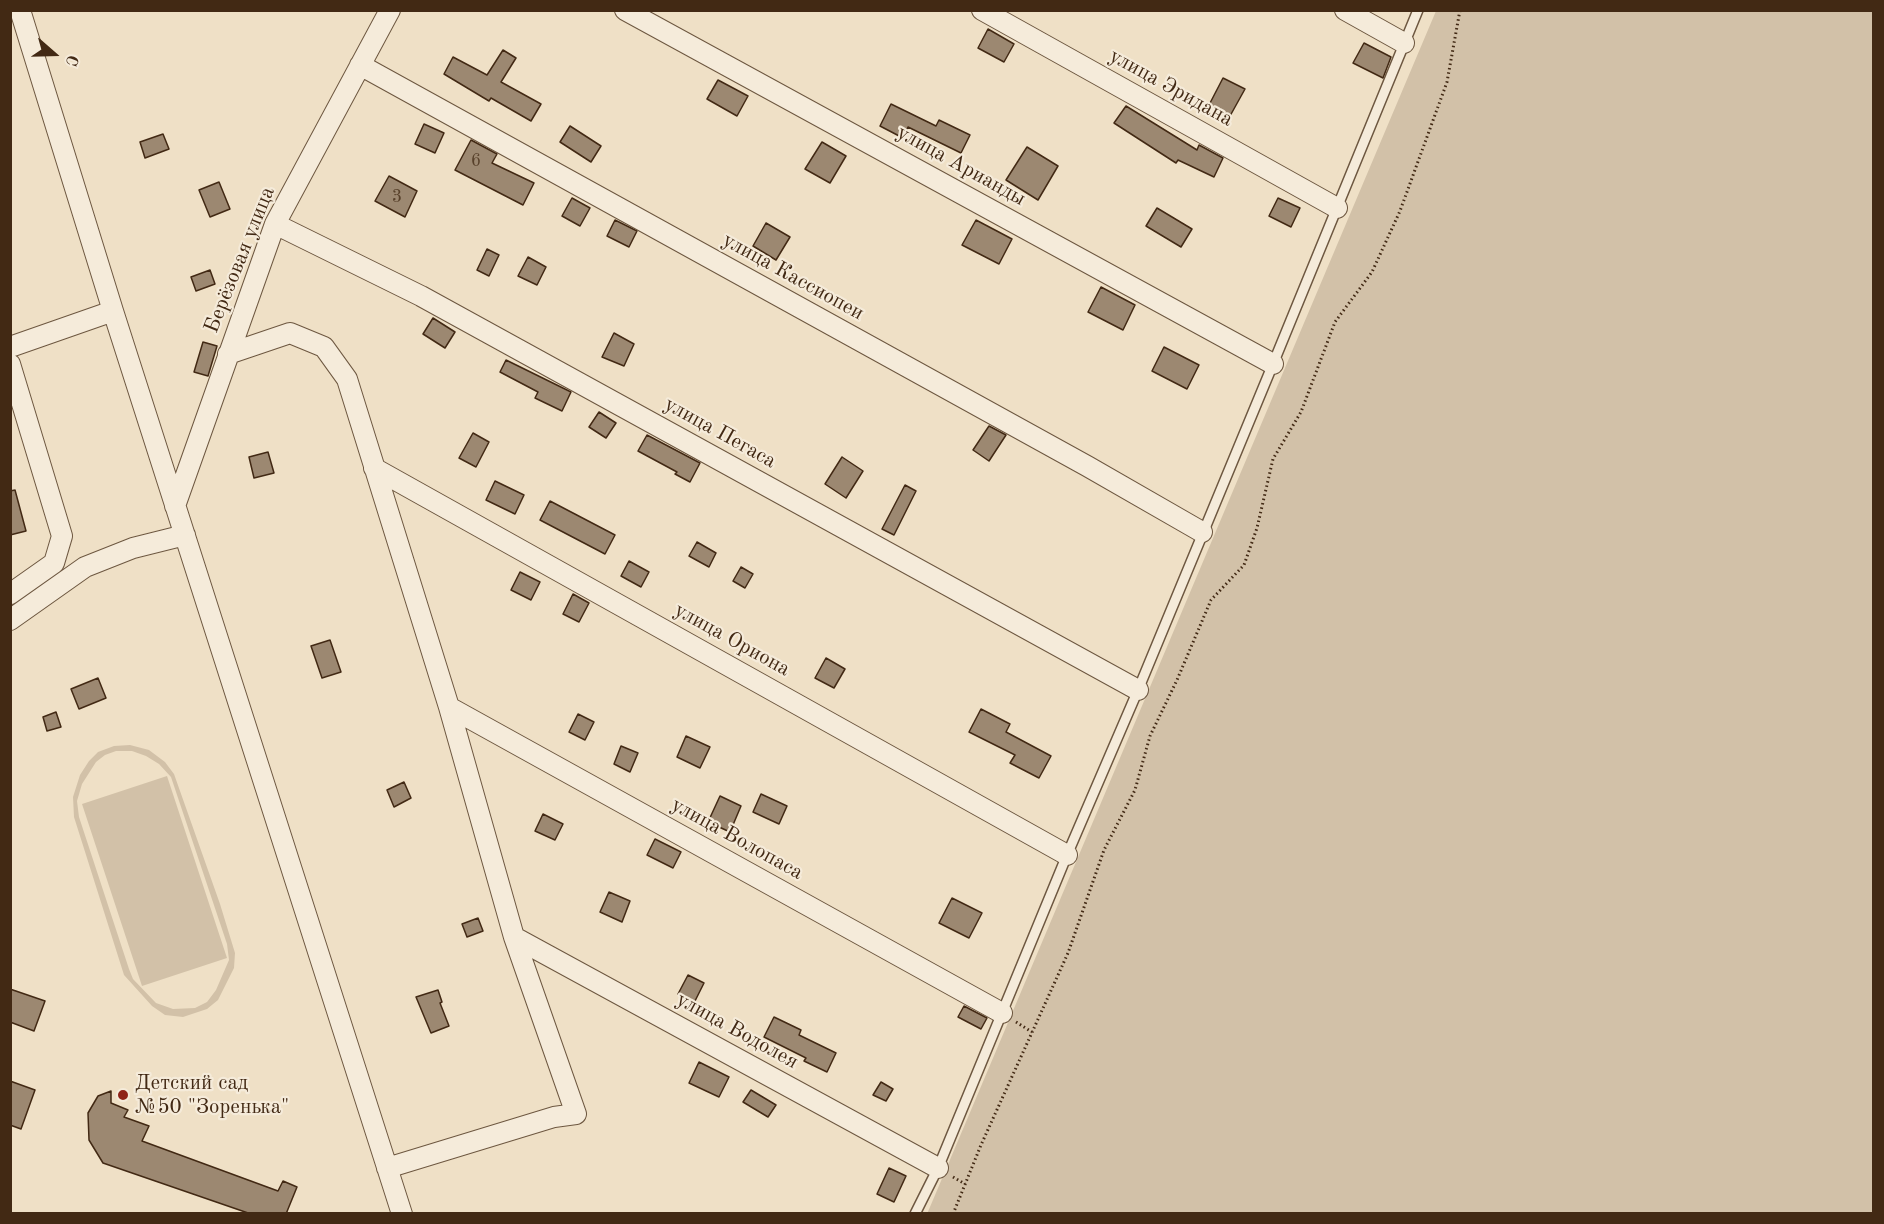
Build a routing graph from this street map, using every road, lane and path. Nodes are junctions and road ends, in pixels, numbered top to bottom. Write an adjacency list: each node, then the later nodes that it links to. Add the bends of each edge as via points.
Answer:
1 (20, 10): 12 (street)
2 (390, 10): 9 (street, Берёзовая улица)
3 (626, 10): 16 (street, улица Арианды)
4 (982, 10): 10 (street, улица Эридана)
5 (1345, 10): 8 (street)
6 (1418, 10): 8 (lane)
7 (1460, 10): 32 (path, via 1447,82 1400,211 1372,272 1335,322 1302,412 1273,459 1245,565 1211,600 1150,736 1135,790 1104,850 1068,953)
8 (1404, 43): 10 (lane)
9 (360, 65): 11 (street, Берёзовая улица); 19 (street, улица Кассиопеи)
10 (1337, 208): 16 (lane)
11 (276, 224): 14 (street, Берёзовая улица); 23 (street, улица Пегаса, via 421,296)
12 (113, 311): 13 (street); 18 (street)
13 (10, 347)
14 (228, 354): 17 (street, via 290,333 324,347 346,379); 18 (street, Берёзовая улица)
15 (10, 364): 21 (street, via 62,536 54,563)
16 (1273, 364): 19 (lane)
17 (374, 468): 24 (street); 25 (street, улица Ориона)
18 (175, 506): 20 (street)
19 (1202, 532): 23 (lane)
20 (185, 535): 22 (street, via 133,548 85,567); 28 (street)
21 (10, 594)
22 (10, 620)
23 (1138, 690): 25 (lane)
24 (449, 707): 26 (street); 27 (street, улица Волопаса)
25 (1067, 855): 27 (lane)
26 (514, 937): 28 (street, via 576,1114 554,1117); 29 (street, улица Водолея)
27 (1002, 1013): 29 (lane)
28 (387, 1168): 30 (street)
29 (938, 1168): 31 (lane)
30 (402, 1214)
31 (915, 1214)
32 (953, 1214)

